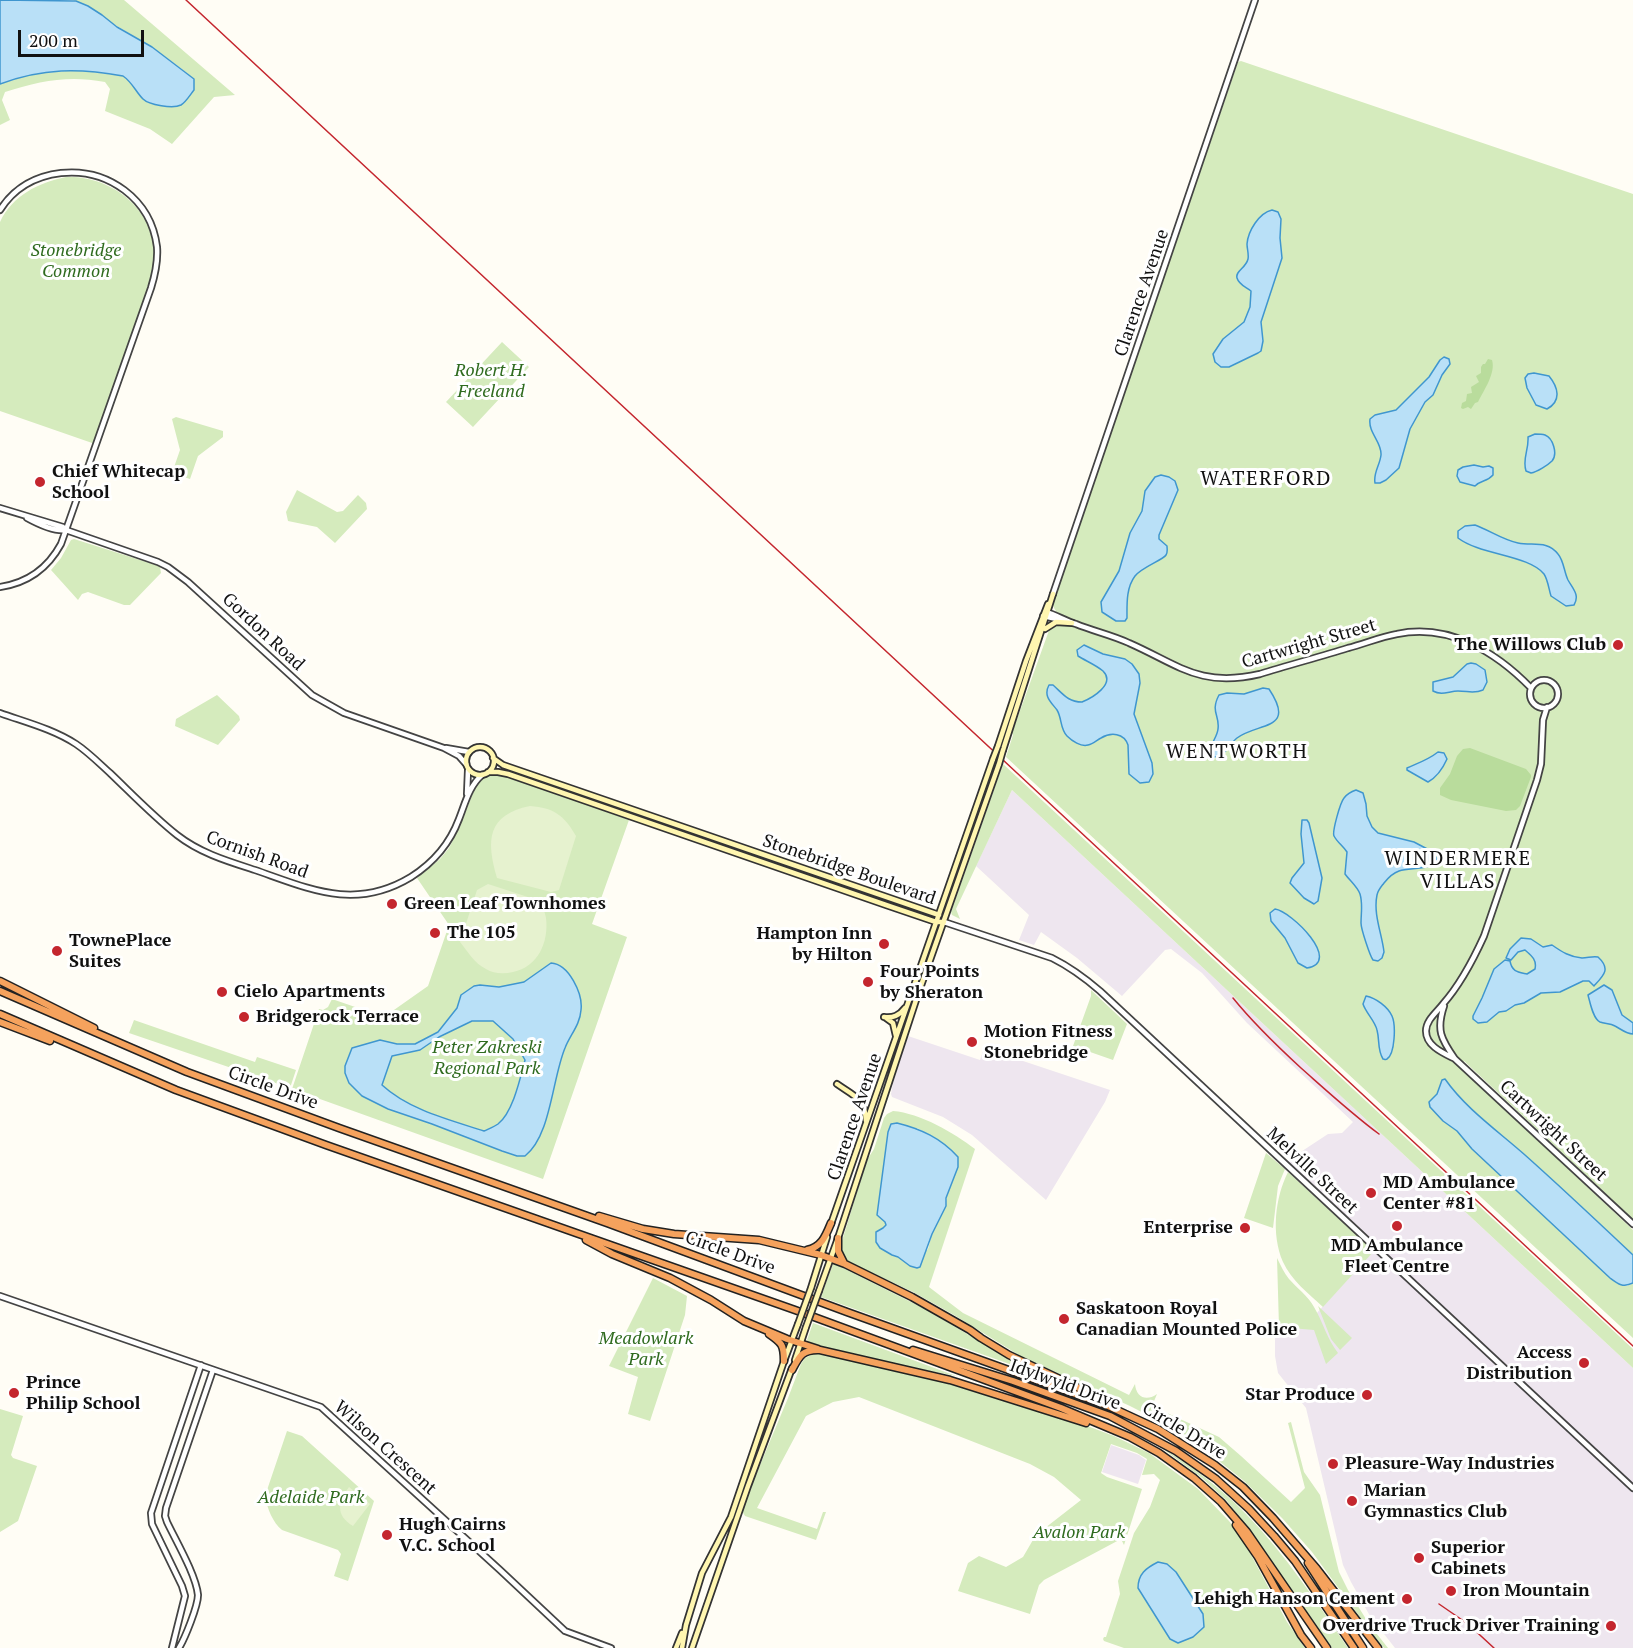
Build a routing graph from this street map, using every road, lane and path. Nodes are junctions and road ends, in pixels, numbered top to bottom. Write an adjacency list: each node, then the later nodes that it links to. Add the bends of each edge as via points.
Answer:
1 (1255, 0): 6 (street, Clarence Avenue)
2 (0, 210): 4 (street, via 13,193 30,182 78,172 96,175 119,187 148,216 154,231 157,259 153,281)
3 (0, 508): 4 (street, Gordon Road)
4 (66, 530): 5 (street, via 57,552 42,568 30,577); 17 (street, Gordon Road, via 168,567 294,680 328,705)
5 (0, 586)
6 (1053, 594): 7 (main road, Clarence Avenue)
7 (1046, 614): 8 (street, Cartwright Street); 9 (main road, Clarence Avenue); 24 (main road, Clarence Avenue, bridge, via 1026,661)
8 (1075, 624): 9 (main road, via 1056,622); 10 (street, Cartwright Street, via 1126,641 1184,670 1218,678 1244,678 1410,632 1433,632 1466,640)
9 (1043, 631): 26 (main road, Clarence Avenue, bridge)
10 (1517, 674): 11 (street, Cartwright Street); 12 (street, Cartwright Street)
11 (1537, 682): 12 (street); 14 (street, via 1548,680 1557,688 1556,700)
12 (1531, 688): 13 (street, via 1531,699)
13 (1538, 706): 14 (street); 16 (street, Cartwright Street)
14 (1547, 707): 16 (street, Cartwright Street)
15 (0, 714): 23 (street, Cornish Road, via 77,744 197,849 325,893 372,893 410,877 447,843)
16 (1543, 720): 29 (street, Cartwright Street, via 1539,772 1487,927 1477,952)
17 (444, 748): 18 (street, Gordon Road); 20 (street, Gordon Road, via 459,756)
18 (469, 752): 19 (main road, via 481,747 489,750); 20 (main road)
19 (493, 758): 21 (main road); 24 (main road, Stonebridge Boulevard, via 503,765)
20 (467, 767): 22 (main road); 23 (street, Cornish Road)
21 (489, 772): 22 (main road); 25 (main road, Stonebridge Boulevard, via 508,774)
22 (482, 775): 23 (street, Cornish Road)
23 (466, 799)
24 (939, 915): 25 (main road, Clarence Avenue); 26 (main road, Stonebridge Boulevard)
25 (936, 922): 26 (main road, Stonebridge Boulevard); 30 (main road, Clarence Avenue)
26 (944, 922): 43 (main road, Clarence Avenue); 60 (street, Melville Street, via 1052,958 1082,976)
27 (0, 981): 34 (highway)
28 (0, 991): 34 (highway, Circle Drive)
29 (1444, 1003): 35 (street, Cartwright Street, via 1440,1035); 35 (street, Cartwright Street, via 1431,1017 1426,1032 1431,1044)
30 (909, 1004): 33 (main road, Clarence Avenue); 33 (main road, via 896,1016 884,1017 895,1026)
31 (0, 1014): 36 (highway, Circle Drive)
32 (0, 1022): 36 (highway)
33 (896, 1041): 38 (main road, Clarence Avenue)
34 (143, 1053): 39 (highway, Circle Drive)
35 (1455, 1059): 41 (street, Cartwright Street)
36 (138, 1074): 42 (highway, Circle Drive)
37 (837, 1084): 38 (main road, via 864,1105)
38 (866, 1127): 40 (main road, Clarence Avenue)
39 (524, 1194): 44 (highway, via 643,1229 759,1240); 58 (highway, Circle Drive)
40 (831, 1223): 44 (highway, via 820,1245); 45 (main road, Clarence Avenue)
41 (1633, 1224)
42 (572, 1232): 49 (highway); 52 (highway, Circle Drive)
43 (838, 1238): 46 (main road, Clarence Avenue); 47 (highway)
44 (801, 1250): 45 (highway)
45 (821, 1255): 46 (highway); 50 (main road, Clarence Avenue, bridge)
46 (830, 1259): 47 (highway); 51 (main road, Clarence Avenue, bridge)
47 (844, 1264): 58 (highway, via 912,1297 1008,1355)
48 (0, 1296): 55 (street, Wilson Crescent)
49 (759, 1326): 50 (highway); 54 (highway, via 782,1345)
50 (792, 1341): 51 (highway); 54 (main road, Clarence Avenue)
51 (801, 1344): 53 (highway); 57 (main road, Clarence Avenue)
52 (889, 1344): 59 (highway, Circle Drive); 72 (highway, Idylwyld Drive, via 1092,1409 1176,1451 1216,1479 1275,1536)
53 (837, 1355): 57 (highway, via 820,1350 807,1352 800,1355); 59 (highway, via 950,1380)
54 (784, 1361): 63 (main road, Clarence Avenue, via 731,1517 702,1573)
55 (201, 1365): 56 (street, Wilson Crescent); 64 (street, via 151,1513 152,1524 185,1596)
56 (213, 1370): 65 (street, via 165,1516 198,1597); 66 (street, Wilson Crescent, via 321,1407 565,1632)
57 (792, 1370): 69 (main road, Clarence Avenue)
58 (1106, 1405): 62 (highway, Circle Drive, via 1158,1429 1215,1465)
59 (1114, 1431): 61 (highway, Circle Drive, via 1159,1453 1194,1478)
60 (1633, 1488)
61 (1232, 1516): 70 (highway); 71 (highway, Circle Drive)
62 (1297, 1545): 73 (highway); 74 (highway, Circle Drive)
63 (686, 1624): 67 (main road); 68 (main road, Clarence Avenue)
64 (172, 1648)
65 (179, 1648)
66 (611, 1648)
67 (676, 1648)
68 (682, 1648)
69 (692, 1648)
70 (1311, 1648)
71 (1327, 1648)
72 (1354, 1648)
73 (1363, 1648)
74 (1378, 1648)

